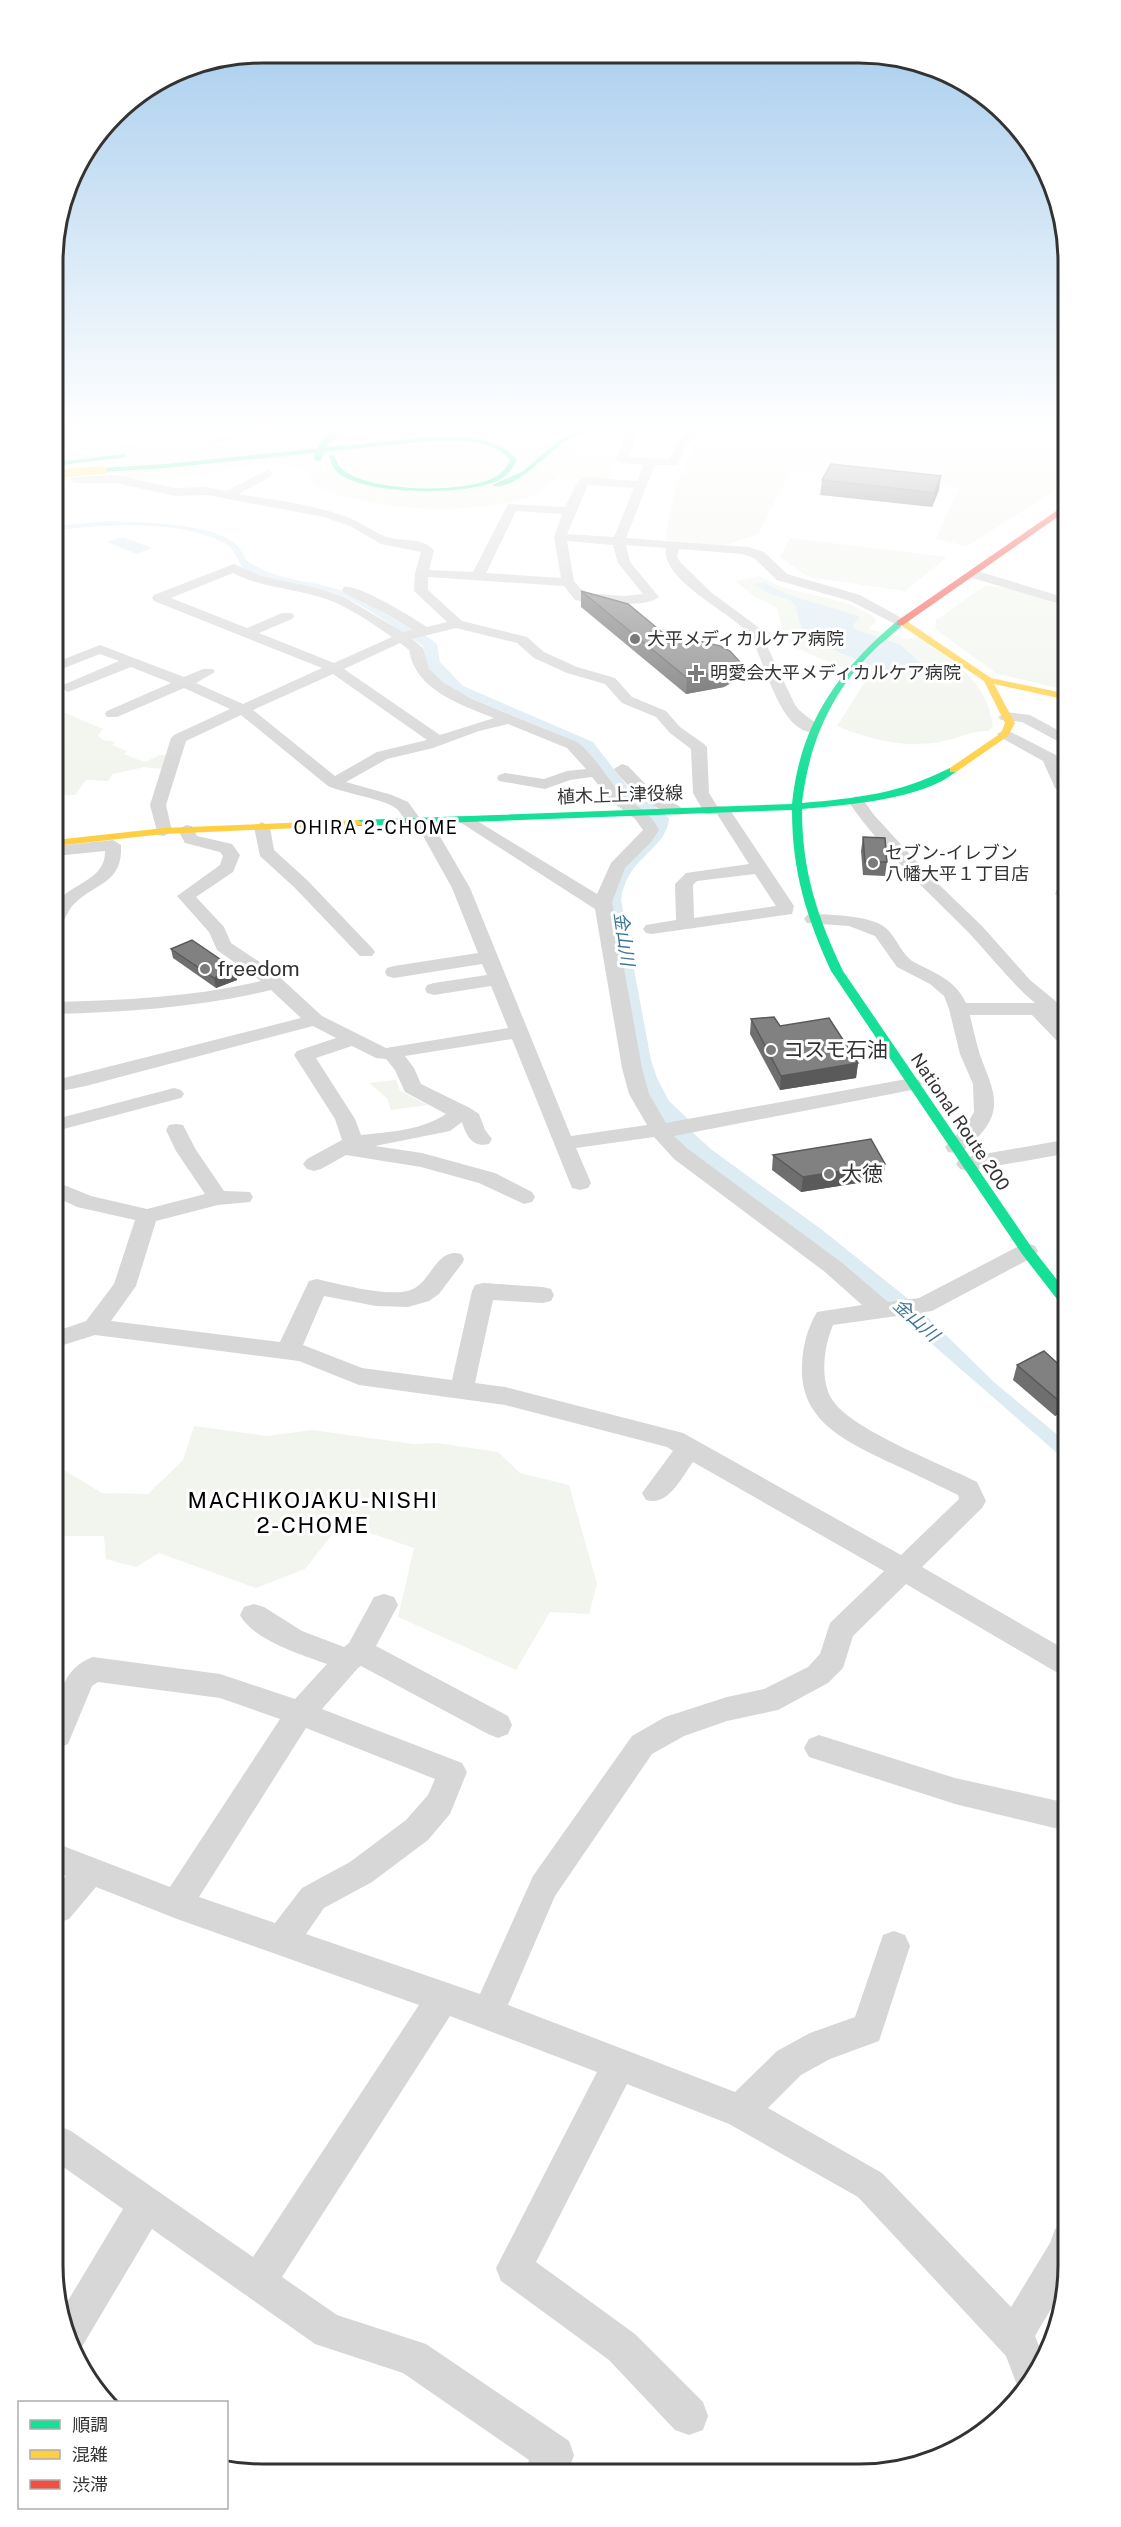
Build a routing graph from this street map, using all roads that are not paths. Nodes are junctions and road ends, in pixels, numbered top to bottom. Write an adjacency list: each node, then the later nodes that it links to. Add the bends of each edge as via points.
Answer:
1 (398, 543): 8 (street, via 429,550)
2 (494, 543): 10 (street)
3 (561, 543): 12 (street)
4 (619, 543): 12 (street, via 624,563 652,597 580,597)
5 (645, 543): 7 (street)
6 (1019, 543): 9 (main road, National Route 200)
7 (673, 545): 17 (street, via 744,550 759,555 782,577 855,598); 34 (street, via 671,557 675,565 707,596 753,630 788,706 797,718)
8 (422, 573): 10 (street); 18 (street, via 421,591)
9 (974, 574): 13 (street); 17 (main road, National Route 200)
10 (478, 576): 12 (street)
11 (275, 580): 16 (street, via 257,580 234,568 159,598); 19 (street, via 285,575 351,591 394,612); 21 (street, via 341,600)
12 (568, 582)
13 (1058, 597)
14 (232, 613): 16 (street)
15 (287, 616): 20 (street)
16 (215, 620): 20 (street)
17 (902, 622): 26 (main road); 34 (main road, National Route 200, via 851,669 826,702)
18 (457, 624): 19 (street); 45 (street, via 522,639 539,656 610,681 627,700 661,714 699,747 701,793)
19 (421, 631): 21 (street)
20 (247, 633): 24 (street)
21 (403, 636): 24 (street); 33 (street, via 416,648 423,671 439,686)
22 (132, 661): 23 (street, via 100,649); 27 (street); 28 (street)
23 (63, 664)
24 (334, 668): 30 (street); 37 (street)
25 (208, 672): 27 (street)
26 (988, 680): 29 (main road); 32 (main road)
27 (185, 683): 30 (street); 31 (street)
28 (68, 688)
29 (1058, 695)
30 (243, 710): 42 (street); 52 (street, via 179,738 158,804)
31 (112, 714)
32 (1006, 717): 35 (main road, via 1010,723); 36 (street, via 1025,718)
33 (511, 719): 37 (street); 39 (street, via 572,745)
34 (813, 728): 44 (main road, National Route 200, via 804,746)
35 (1005, 734): 40 (street, via 1050,758); 43 (main road, 植木上上津役線, via 923,785)
36 (1058, 736)
37 (438, 741): 42 (street, via 382,755)
38 (622, 769): 46 (street, via 637,787 665,802)
39 (597, 771): 41 (street, via 545,784); 47 (street, via 616,797)
40 (1058, 776)
41 (505, 778)
42 (334, 783): 49 (street, via 402,805)
43 (856, 801): 44 (main road, 植木上上津役線); 70 (street, via 923,879 976,930 1023,984)
44 (794, 807): 45 (main road, 植木上上津役線); 59 (main road, National Route 200, via 799,870)
45 (716, 811): 46 (main road, 植木上上津役線); 55 (street)
46 (672, 812): 47 (main road, 植木上上津役線)
47 (642, 813): 48 (main road, 植木上上津役線); 57 (street, via 651,830 610,879)
48 (463, 819): 49 (main road, 植木上上津役線); 57 (street)
49 (419, 821): 50 (main road, 植木上上津役線); 63 (street, via 461,888)
50 (262, 827): 51 (main road, 植木上上津役線); 62 (street, via 266,852)
51 (186, 830): 52 (main road, 植木上上津役線); 66 (street, via 191,839 226,848 232,855 227,868 186,896 218,931 223,946)
52 (164, 831): 53 (main road, 植木上上津役線)
53 (63, 842)
54 (63, 850): 56 (street, via 112,845 115,859 110,871)
55 (759, 868): 58 (street); 60 (street, via 692,877 684,884)
56 (63, 906)
57 (603, 906): 82 (street, via 639,1094)
58 (786, 910): 59 (street); 60 (street)
59 (811, 913): 69 (street, via 865,924 881,932 903,963 952,993); 76 (main road, National Route 200, via 837,971)
60 (685, 924): 61 (street)
61 (652, 929)
62 (366, 952)
63 (490, 957): 64 (street); 65 (street)
64 (394, 972)
65 (498, 979): 67 (street); 73 (street)
66 (275, 983): 68 (street, via 212,998); 71 (street)
67 (434, 989)
68 (63, 1008)
69 (959, 1009): 72 (street, via 1037,1009); 86 (street, via 970,1054 983,1084 984,1112 975,1128)
70 (1058, 1013)
71 (315, 1020): 74 (street); 77 (street)
72 (1058, 1031)
73 (521, 1032): 75 (street); 85 (street)
74 (350, 1040): 75 (street, via 383,1054); 84 (street, via 304,1055 345,1119)
75 (391, 1053): 79 (street, via 404,1068 412,1088)
76 (912, 1084): 82 (street); 86 (main road, National Route 200)
77 (63, 1085)
78 (174, 1094): 80 (street)
79 (463, 1112): 83 (street, via 472,1119 475,1132); 84 (street, via 442,1126)
80 (63, 1123)
81 (176, 1130): 94 (street)
82 (664, 1130): 85 (street); 100 (street, via 681,1154)
83 (482, 1139)
84 (353, 1142): 88 (street); 93 (street, via 354,1150 422,1160 487,1178)
85 (566, 1143): 90 (street)
86 (955, 1147): 89 (main road, National Route 200)
87 (1058, 1148): 89 (street)
88 (314, 1164)
89 (967, 1164): 96 (main road, National Route 200)
90 (580, 1183)
91 (64, 1192): 95 (street, via 85,1202)
92 (242, 1197): 94 (street)
93 (524, 1197)
94 (218, 1198): 95 (street)
95 (147, 1216): 101 (street, via 125,1286)
96 (1027, 1251): 98 (main road, National Route 200); 100 (street, via 924,1305)
97 (453, 1259): 103 (street, via 431,1289 411,1299 381,1299 317,1287)
98 (1058, 1291)
99 (543, 1296): 104 (street, via 483,1291)
100 (886, 1311): 107 (street, via 825,1318 818,1330 812,1373 822,1405 839,1425 968,1489 973,1501)
101 (94, 1327): 102 (street); 103 (street)
102 (63, 1337)
103 (288, 1351): 104 (street, via 359,1376)
104 (462, 1389): 105 (street, via 505,1396 674,1440)
105 (689, 1449): 106 (street); 107 (street)
106 (654, 1494)
107 (903, 1569): 111 (street); 124 (street, via 840,1631 833,1660 818,1675 768,1701 727,1708 675,1726 642,1745 544,1886)
108 (384, 1605): 110 (street)
109 (254, 1615): 110 (street, via 292,1639)
110 (353, 1656): 112 (street); 114 (street)
111 (1058, 1660)
112 (300, 1713): 113 (street, via 220,1686 93,1669 81,1678); 120 (street); 121 (street, via 452,1772 439,1804 417,1830 361,1872 313,1898)
113 (63, 1723)
114 (498, 1725)
115 (819, 1748): 116 (street, via 955,1791)
116 (1058, 1815)
117 (63, 1860): 118 (street)
118 (91, 1870): 119 (street); 120 (street)
119 (63, 1902)
120 (177, 1904): 121 (street)
121 (281, 1941): 123 (street)
122 (894, 1946): 126 (street, via 867,2029 822,2045 789,2063)
123 (442, 1998): 124 (street); 130 (street)
124 (488, 2013): 125 (street)
125 (620, 2063): 126 (street); 134 (street, via 514,2268 622,2348)
126 (740, 2111): 132 (street, via 870,2185)
127 (63, 2146): 128 (street)
128 (147, 2203): 130 (street); 131 (street)
129 (1058, 2263): 132 (street)
130 (258, 2281): 135 (street, via 328,2331 413,2357 555,2455)
131 (73, 2327)
132 (1014, 2337): 133 (street)
133 (1029, 2368)
134 (689, 2416)
135 (549, 2464)

